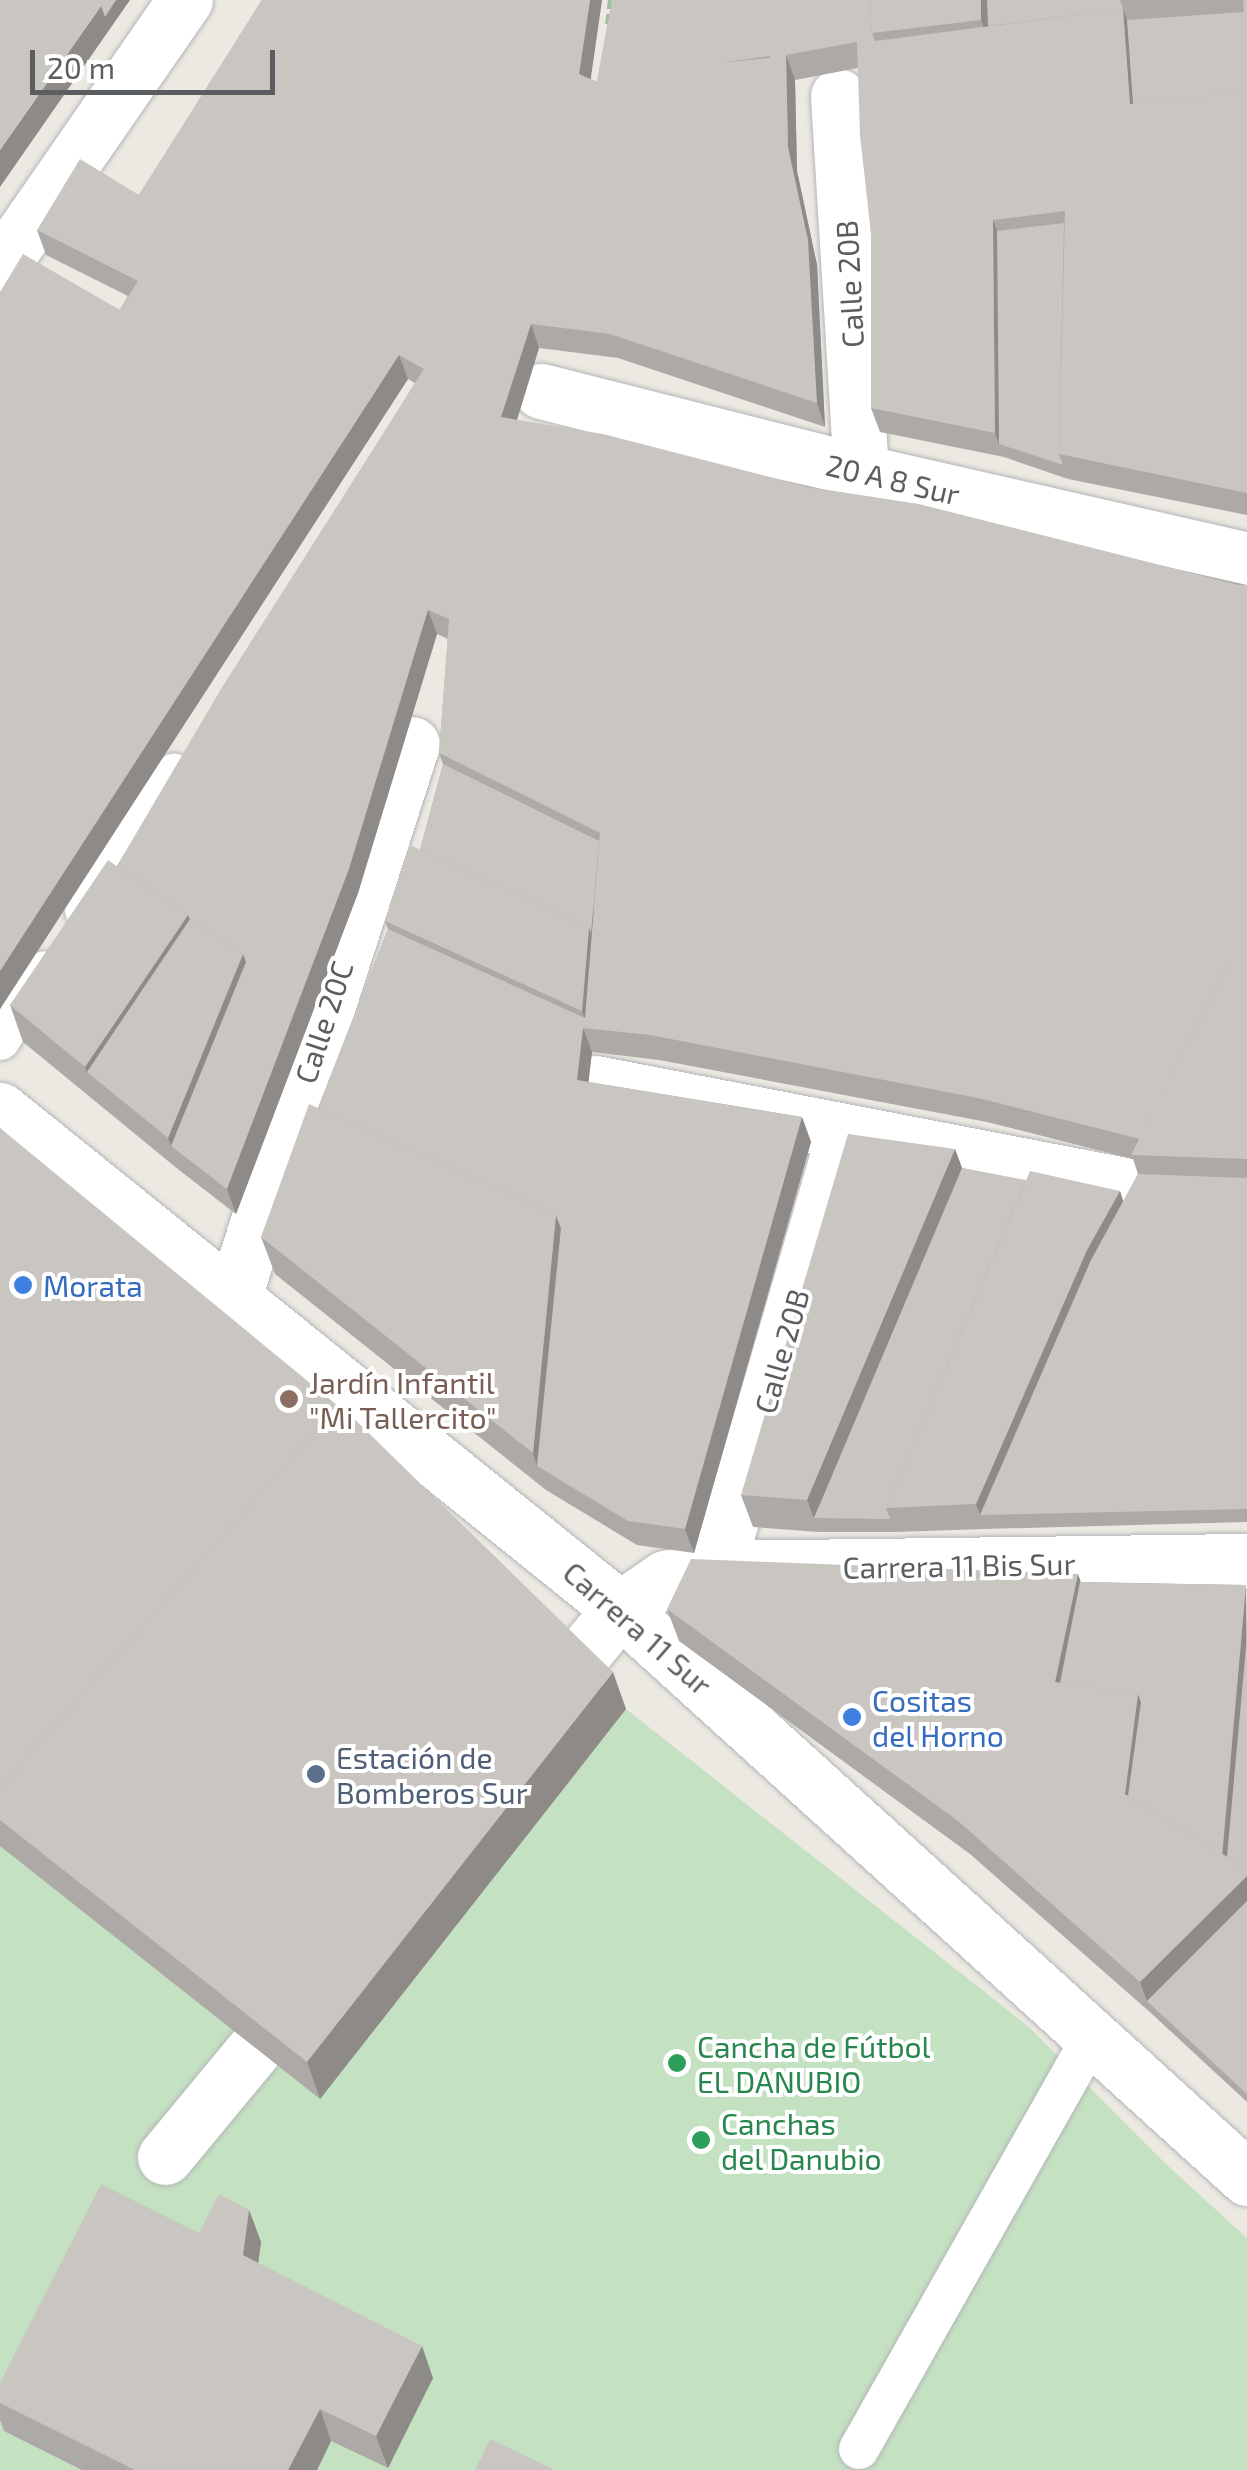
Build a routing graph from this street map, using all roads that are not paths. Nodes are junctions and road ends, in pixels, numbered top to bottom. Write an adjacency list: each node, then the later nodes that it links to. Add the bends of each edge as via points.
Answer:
1 (185, 0): 3 (street)
2 (838, 96): 5 (street, Calle 20B)
3 (0, 267)
4 (541, 391): 5 (street, 20 A 8 Sur)
5 (861, 472): 6 (street, 20 A 8 Sur)
6 (1247, 560)
7 (195, 742): 9 (lane)
8 (412, 744): 14 (street, Calle 20C)
9 (0, 1040)
10 (595, 1082): 12 (street)
11 (0, 1110): 14 (street, Carrera 11 Sur)
12 (844, 1134): 13 (street); 16 (street, Calle 20B)
13 (1130, 1186)
14 (233, 1300): 17 (street, Carrera 11 Sur)
15 (1247, 1561): 16 (street, Carrera 11 Bis Sur)
16 (717, 1568): 17 (street, Carrera 11 Bis Sur, via 666,1578)
17 (620, 1608): 18 (street, Carrera 11 Bis Sur); 20 (street, Carrera 11 Sur)
18 (506, 1746)
19 (329, 1959): 21 (street)
20 (1092, 2038): 22 (street, Carrera 11 Sur); 23 (lane)
21 (165, 2157)
22 (1247, 2178)
23 (859, 2449)

